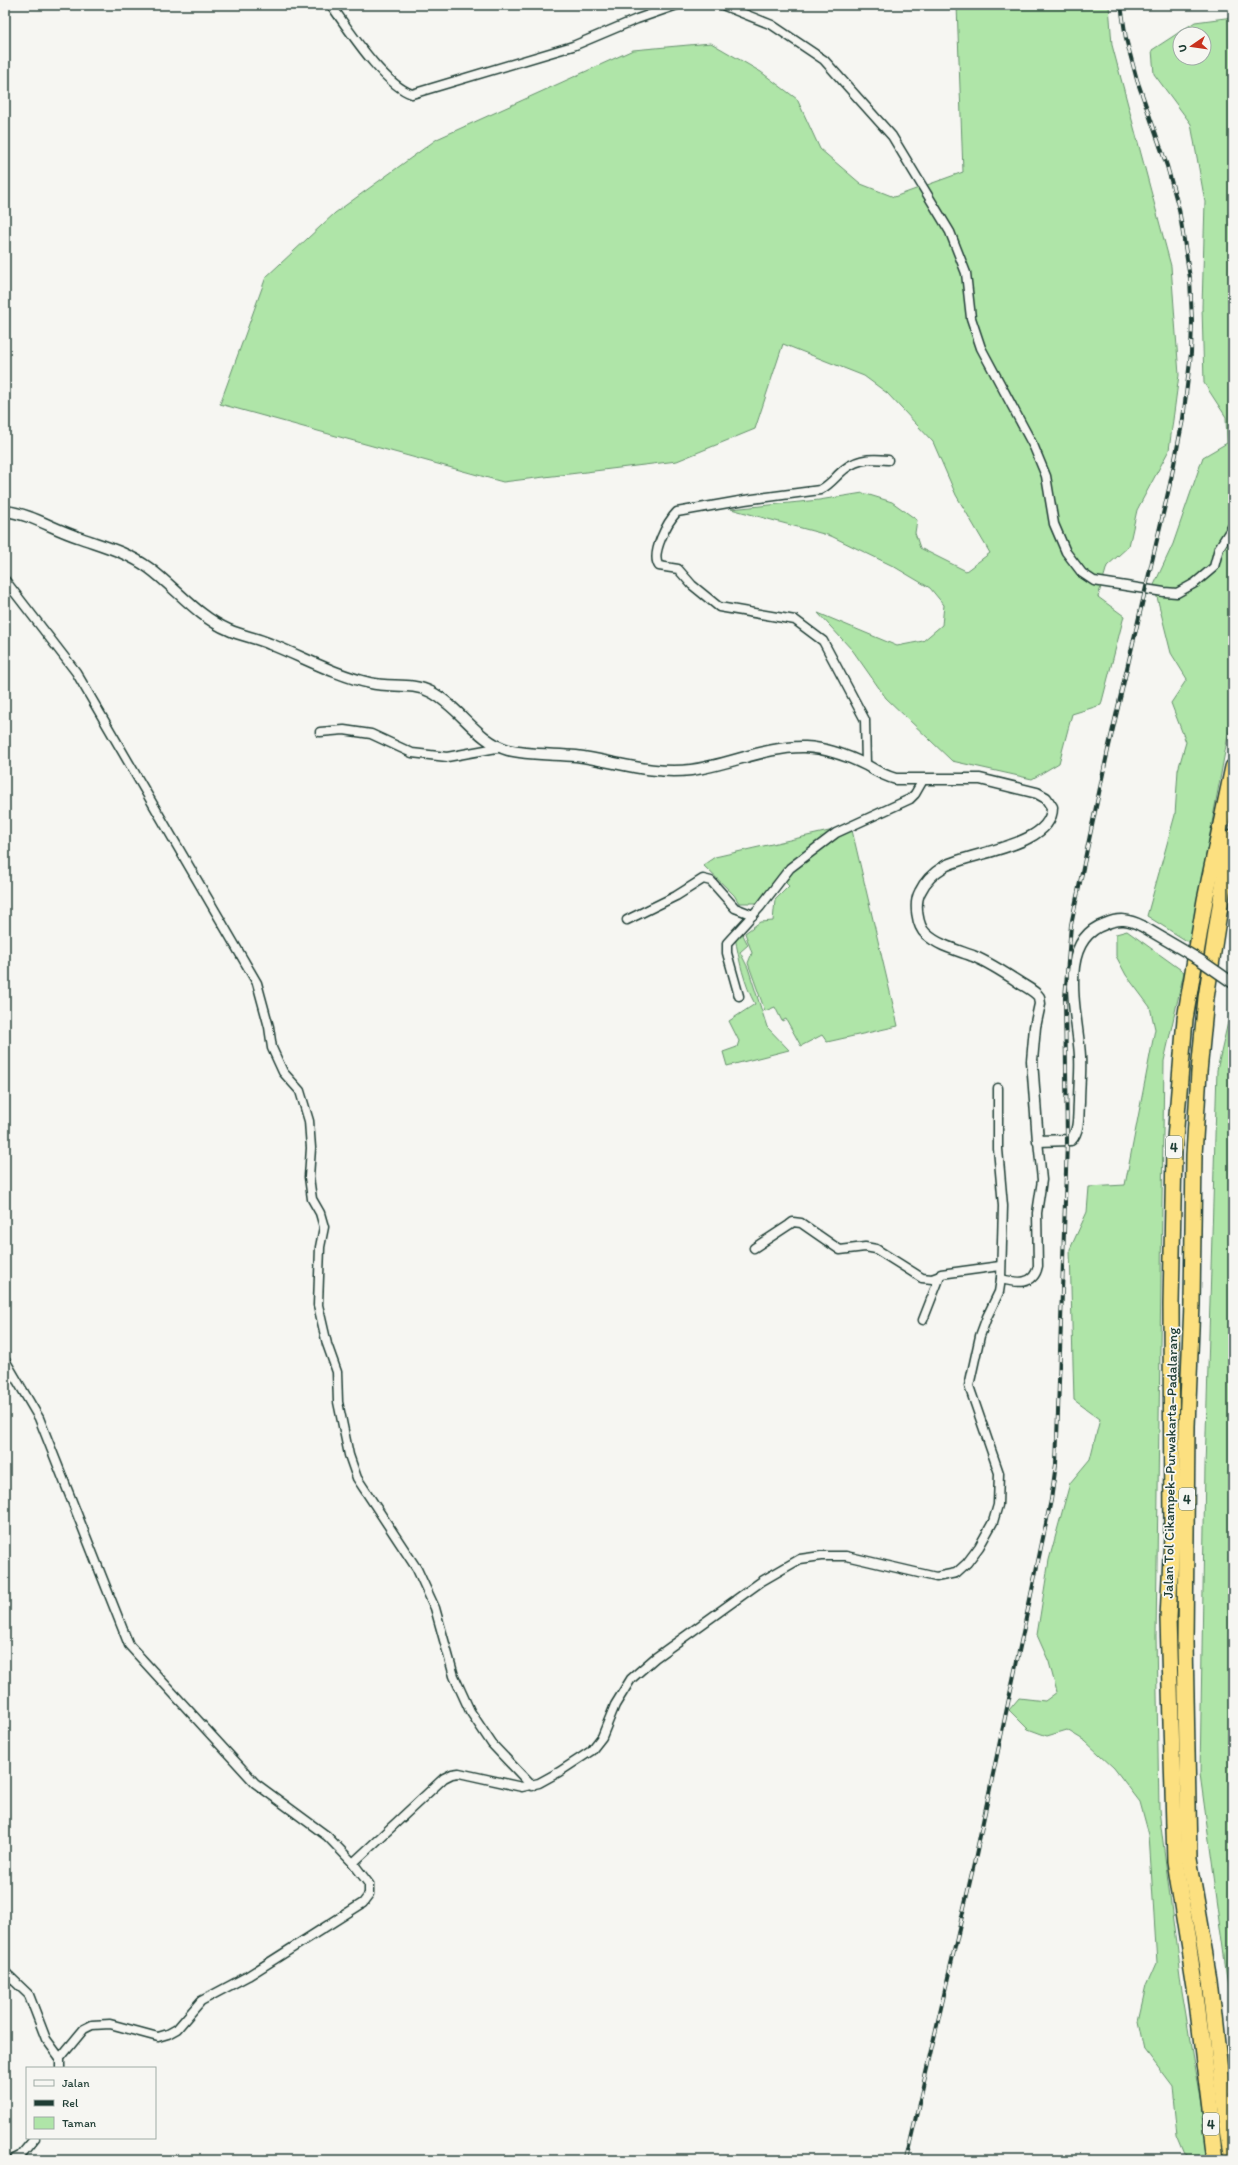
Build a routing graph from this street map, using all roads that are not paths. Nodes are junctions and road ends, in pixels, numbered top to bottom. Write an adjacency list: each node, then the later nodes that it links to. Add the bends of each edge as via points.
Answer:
1 (331, 5): 2 (street, via 384,74 404,91 412,94 573,46)
2 (677, 5)
3 (722, 5): 6 (street, via 772,25 824,60 892,136 950,232 966,273 971,318 981,348 1034,447 1046,476 1054,524 1066,552 1082,573 1094,581 1177,593 1214,567 1219,548)
4 (888, 460): 10 (street, via 855,461 830,485 820,490 677,512 666,528 657,558 659,566 678,569 692,585 719,607 795,620 823,641 865,720)
5 (5, 511): 9 (street, via 32,517 76,537 121,551 146,566 211,620 227,629 358,680 384,686 414,686 431,691 454,707 491,742)
6 (1233, 526)
7 (5, 580): 26 (street, via 76,672 257,983 272,1048 283,1072 300,1091 309,1121 309,1177 312,1198 324,1227 320,1247 318,1305 337,1372 338,1402 349,1455 357,1478 417,1569 435,1608 454,1676 470,1711 492,1744)
8 (320, 732): 9 (street, via 344,730 371,734 412,753 447,757)
9 (502, 747): 10 (street, via 580,757 659,772 694,770 774,751 804,747 820,749)
10 (866, 765): 12 (street, via 885,776)
11 (1233, 767): 33 (highway, Jalan Tol Cikampek–Purwakarta–Padalarang / 4, via 1185,1019 1174,1151 1171,1313 1172,1537 1168,1618 1175,1861 1195,1987)
12 (923, 780): 14 (street, via 910,799 836,833 811,851 790,868); 19 (street, via 991,780 1038,793 1046,798 1052,807 1049,822 1038,832 939,870 923,886 917,903 919,923 926,934 940,943 992,965 1039,997 1032,1061)
13 (1233, 837): 34 (highway, Jalan Tol Cikampek–Purwakarta–Padalarang / 4, via 1226,867 1208,990 1199,1072 1194,1155 1185,1642 1189,1858 1210,1979 1223,2098)
14 (753, 915): 15 (street, via 735,908 711,881 703,878 676,896); 17 (street, via 727,943 727,953)
15 (627, 920)
16 (1233, 983): 19 (street, bridge, via 1200,960 1131,920 1123,919 1089,931 1076,950 1074,1001 1080,1056 1077,1127 1071,1140)
17 (739, 996)
18 (998, 1088): 21 (street, via 998,1149 1003,1206)
19 (1038, 1141): 23 (street, via 1042,1180 1037,1213 1038,1266 1032,1278 1025,1282)
20 (754, 1248): 22 (street, via 789,1225 801,1223 840,1250 870,1247 922,1278 932,1279)
21 (1000, 1266): 22 (street, via 945,1273); 23 (street)
22 (940, 1276): 24 (street)
23 (1001, 1279): 26 (street, via 999,1292 980,1336 969,1386 999,1474 998,1505 993,1522 967,1563 956,1573 936,1577 846,1556 821,1556 800,1560 762,1581 655,1658 623,1690 602,1737 591,1751)
24 (923, 1320)
25 (5, 1360): 27 (street, via 40,1418 129,1645 255,1783 327,1836)
26 (532, 1786): 27 (street, via 512,1786 473,1776 452,1774 444,1778)
27 (353, 1863): 29 (street, via 369,1884 369,1895 363,1903 248,1976 201,2001 177,2029 158,2037 110,2024 92,2025 84,2029)
28 (5, 1972): 29 (street, via 28,1995 46,2039)
29 (60, 2058): 30 (street)
30 (60, 2067)
31 (34, 2139): 32 (street, via 20,2156)
32 (12, 2160)
33 (1216, 2160)
34 (1233, 2160)

